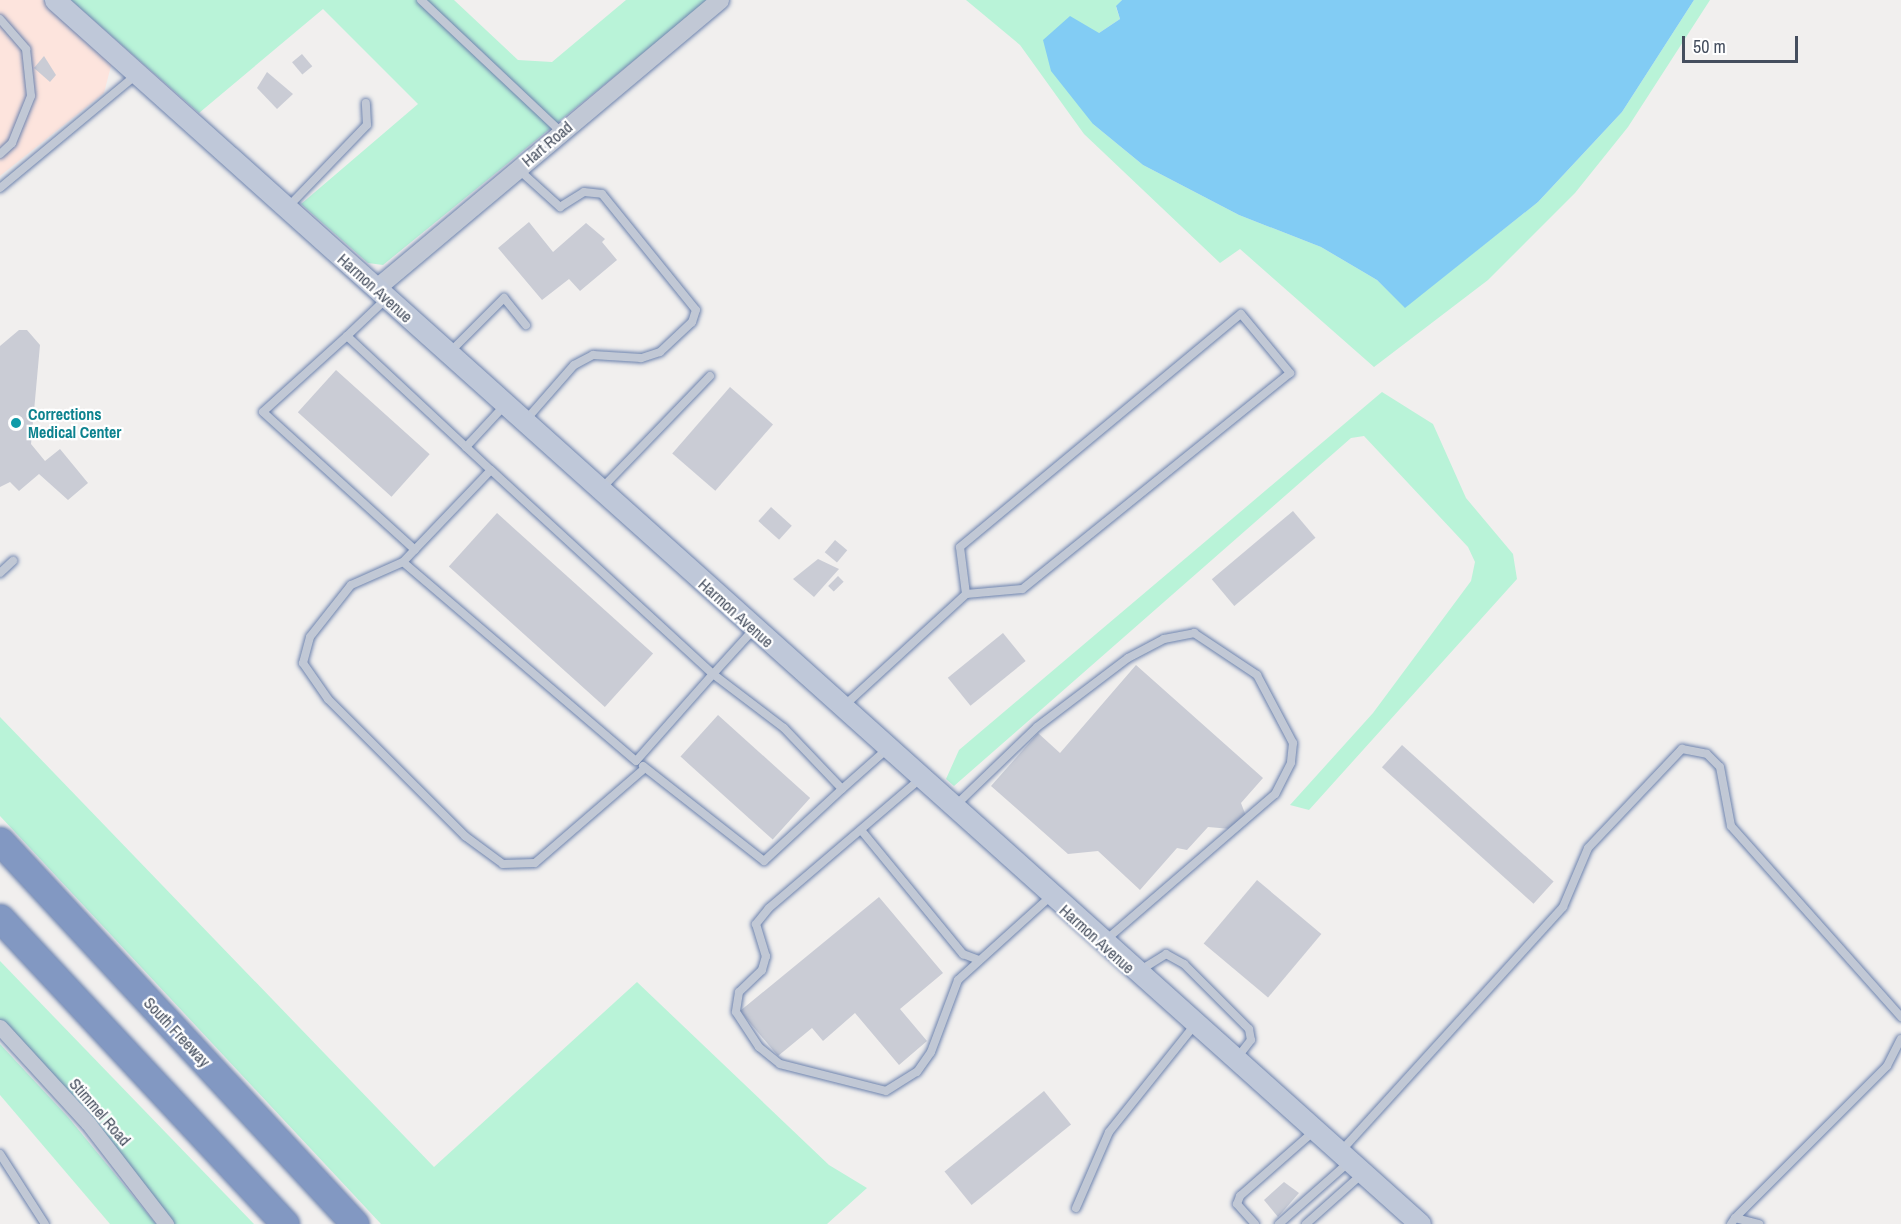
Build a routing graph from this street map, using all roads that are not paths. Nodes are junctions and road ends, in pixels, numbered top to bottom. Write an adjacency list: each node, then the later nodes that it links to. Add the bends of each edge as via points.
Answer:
1 (55, 0): 5 (main road, Harmon Avenue)
2 (421, 0): 7 (lane)
3 (720, 0): 7 (street, Hart Road)
4 (0, 19): 8 (lane, via 26,49 31,96 12,143)
5 (137, 74): 10 (lane); 11 (main road, Harmon Avenue)
6 (366, 103): 11 (lane, via 367,125)
7 (561, 132): 9 (street, Hart Road)
8 (0, 154)
9 (518, 169): 12 (street, Hart Road); 18 (lane, via 560,207 585,192 602,194 696,310 692,322 660,352 641,358 593,355 574,365)
10 (0, 188)
11 (286, 209): 12 (main road, Harmon Avenue)
12 (381, 294): 14 (lane); 15 (main road, Harmon Avenue)
13 (526, 325): 15 (lane, via 504,298)
14 (347, 336): 19 (lane); 22 (lane, via 263,412)
15 (448, 354): 17 (main road, Harmon Avenue)
16 (710, 376): 21 (lane)
17 (505, 405): 18 (main road, Harmon Avenue); 19 (lane)
18 (524, 422): 21 (main road, Harmon Avenue)
19 (466, 447): 20 (lane)
20 (491, 470): 22 (lane); 28 (lane)
21 (600, 490): 27 (main road, Harmon Avenue)
22 (415, 550): 24 (lane)
23 (13, 561): 25 (lane)
24 (403, 562): 31 (lane); 32 (lane, via 351,585 310,637 303,663 328,699 465,836 503,864 536,863)
25 (0, 573)
26 (966, 594): 26 (lane, via 960,547 1240,314 1290,373 1022,589); 29 (lane)
27 (754, 629): 28 (lane); 29 (main road, Harmon Avenue)
28 (713, 674): 31 (lane); 34 (lane, via 784,728)
29 (842, 708): 30 (main road, Harmon Avenue)
30 (887, 749): 33 (main road, Harmon Avenue); 34 (lane)
31 (636, 761): 32 (lane)
32 (645, 768): 34 (lane, via 764,861)
33 (920, 779): 35 (main road, Harmon Avenue); 36 (lane)
34 (842, 789)
35 (953, 809): 38 (main road, Harmon Avenue); 40 (lane, via 1037,728 1128,658 1164,639 1194,633 1257,675 1293,743 1291,763 1275,794)
36 (861, 830): 41 (lane, via 963,954); 41 (lane, via 769,908 756,924 766,956 762,970 738,992 736,1012 759,1047 780,1064 886,1091 917,1072 931,1052 948,995)
37 (0, 841): 57 (highway, South Freeway)
38 (1050, 897): 40 (main road, Harmon Avenue); 41 (lane)
39 (0, 918): 56 (highway)
40 (1102, 944): 42 (main road, Harmon Avenue)
41 (979, 960)
42 (1136, 973): 44 (main road, Harmon Avenue); 47 (lane, via 1166,954 1184,964 1249,1029 1251,1040)
43 (1901, 1017): 50 (lane, via 1731,826 1720,767 1707,754 1682,749 1587,848 1563,907)
44 (1194, 1026): 47 (main road, Harmon Avenue); 51 (lane, via 1109,1132)
45 (0, 1028): 55 (street, Stimmel Road, via 88,1123)
46 (1901, 1039): 52 (lane, via 1887,1066 1762,1197)
47 (1233, 1061): 48 (main road, Harmon Avenue)
48 (1313, 1132): 50 (main road, Harmon Avenue); 58 (lane, via 1240,1196 1237,1203)
49 (0, 1154): 54 (lane)
50 (1349, 1164): 53 (main road, Harmon Avenue); 59 (lane); 60 (lane)
51 (1076, 1208)
52 (1733, 1221): 61 (lane)
53 (1412, 1222)
54 (45, 1224)
55 (166, 1224)
56 (285, 1224)
57 (355, 1224)
58 (1255, 1224)
59 (1279, 1224)
60 (1306, 1224)
61 (1759, 1224)

